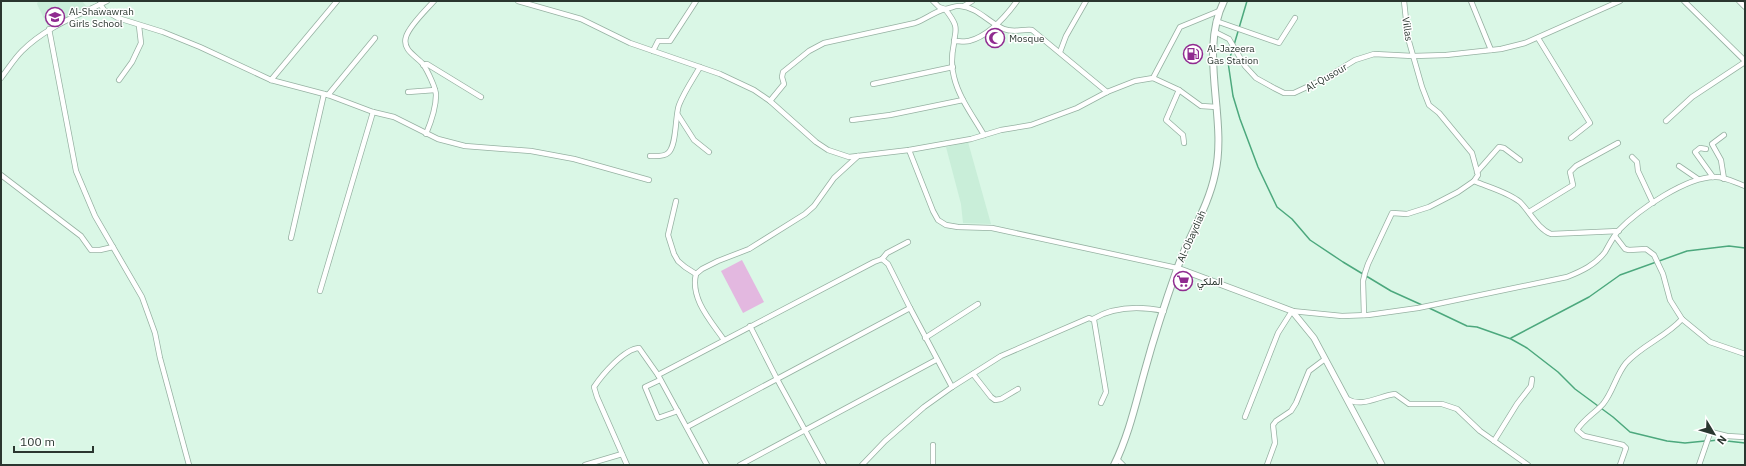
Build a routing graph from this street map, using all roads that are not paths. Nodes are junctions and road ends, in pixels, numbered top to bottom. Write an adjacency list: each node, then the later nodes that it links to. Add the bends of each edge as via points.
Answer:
1 (107, 1): 16 (street)
2 (337, 1): 41 (street)
3 (434, 1): 35 (street, via 406,37 406,48)
4 (518, 1): 31 (street, via 577,18)
5 (696, 1): 31 (street, via 670,41 658,42)
6 (933, 1): 19 (street)
7 (972, 1): 17 (street)
8 (1017, 1): 23 (street)
9 (1086, 1): 32 (street)
10 (1224, 1): 20 (main road, Al-Obaydiah)
11 (1404, 1): 33 (street, Villas, via 1408,38)
12 (1471, 1): 30 (street)
13 (1620, 1): 28 (street, Al-Qusour)
14 (1684, 1): 34 (street)
15 (1739, 1): 18 (street)
16 (100, 4): 24 (street, via 108,13); 25 (street)
17 (964, 6): 19 (street); 23 (street)
18 (1745, 7)
19 (945, 9): 29 (street, via 955,26); 50 (street, via 915,23 824,43 809,51 783,72 784,84)
20 (1219, 11): 22 (main road, Al-Obaydiah); 39 (street, via 1180,27)
21 (1295, 18): 22 (street, via 1279,42)
22 (1216, 21): 26 (main road, Al-Obaydiah)
23 (996, 24): 29 (street, via 982,35 969,40); 32 (street, via 1010,31 1032,30)
24 (139, 26): 40 (street, via 141,43); 41 (street, via 163,32 200,47)
25 (49, 29): 38 (street, via 21,52); 85 (street, via 76,171 95,216)
26 (1215, 32): 33 (street, Al-Qusour, via 1230,39 1245,66 1256,78 1284,93 1304,90 1355,60 1374,54); 51 (main road, Al-Obaydiah, via 1212,57)
27 (375, 38): 47 (street)
28 (1538, 38): 30 (street, Al-Qusour); 59 (street, via 1590,123)
29 (954, 41): 37 (street)
30 (1491, 50): 33 (street, Al-Qusour)
31 (653, 51): 36 (street)
32 (1060, 52): 46 (street)
33 (1413, 56): 70 (street, Villas, via 1429,105 1439,113 1472,154)
34 (1745, 62): 55 (street, via 1692,97)
35 (423, 65): 43 (street); 48 (street, via 427,64)
36 (700, 67): 50 (street, via 747,87); 53 (street, via 679,106)
37 (953, 67): 42 (street); 49 (street, via 953,75)
38 (1, 78)
39 (1153, 78): 44 (street); 46 (street, via 1134,81)
40 (119, 80)
41 (271, 80): 47 (street)
42 (873, 84)
43 (434, 90): 45 (street); 56 (street, via 436,94 432,118)
44 (1179, 90): 51 (street, via 1201,106); 60 (street, via 1166,120 1183,135)
45 (408, 92)
46 (1107, 92): 57 (street, via 1077,108 1031,124)
47 (326, 94): 52 (street); 83 (street)
48 (482, 97)
49 (963, 100): 54 (street); 57 (street)
50 (770, 101): 66 (street, via 828,150)
51 (1217, 107): 87 (main road, Al-Obaydiah, via 1216,174 1206,204)
52 (373, 112): 56 (street, via 394,117); 89 (street)
53 (678, 115): 64 (street, via 694,140); 65 (street, via 673,142 668,153)
54 (852, 120)
55 (1666, 121)
56 (426, 134): 75 (street, via 465,146 531,151 574,159)
57 (984, 135): 63 (street)
58 (1724, 135): 74 (street, via 1712,144 1721,160)
59 (1571, 138)
60 (1184, 143)
61 (1618, 143): 80 (street, via 1576,166 1570,172 1573,185)
62 (1706, 148): 72 (street, via 1700,148 1695,152)
63 (909, 150): 66 (street); 87 (street, via 933,211 938,220 946,225 992,228)
64 (709, 152)
65 (650, 156)
66 (858, 156): 88 (street, via 834,178 805,214 749,249 718,261)
67 (1632, 157): 79 (street, via 1637,162)
68 (1520, 160): 70 (street, via 1499,147)
69 (1679, 166): 73 (street)
70 (1477, 172): 76 (street)
71 (1, 175): 85 (street, via 81,236 91,250)
72 (1713, 177): 73 (street); 74 (street)
73 (1698, 179): 79 (street, via 1686,183)
74 (1724, 179): 77 (street)
75 (649, 180)
76 (1474, 181): 80 (street, via 1509,196); 94 (street, via 1458,192 1428,206 1407,214 1392,213 1366,269 1363,281)
77 (1745, 186)
78 (676, 201): 88 (street, via 668,235 678,261)
79 (1653, 203): 81 (street)
80 (1529, 212): 81 (street, via 1543,229 1551,234)
81 (1618, 230): 82 (street)
82 (1615, 236): 94 (street, via 1596,262 1567,277 1418,308); 96 (street, via 1625,249 1646,249 1654,255 1663,274 1670,300)
83 (291, 238)
84 (908, 242): 86 (street)
85 (113, 247): 121 (street, via 142,297 155,333)
86 (882, 259): 91 (street, via 888,264); 97 (street)
87 (1177, 268): 92 (main road, Al-Obaydiah); 93 (street)
88 (696, 274): 99 (street, via 694,284 700,303)
89 (320, 292)
90 (978, 304): 98 (street)
91 (910, 308): 98 (street); 105 (street)
92 (1164, 311): 95 (street, via 1142,307 1105,312); 119 (main road, Al-Obaydiah)
93 (1292, 311): 94 (street, via 1342,316); 101 (street, via 1314,338); 112 (street, via 1278,333)
94 (1364, 315)
95 (1093, 319): 103 (street, via 1085,319 1001,356); 110 (street, via 1106,392)
96 (1682, 319): 100 (street, via 1710,342); 132 (street, via 1674,328 1626,363 1604,404 1577,430 1584,436 1623,445 1626,448)
97 (750, 326): 99 (street); 105 (street)
98 (925, 338): 102 (street)
99 (724, 340): 104 (street)
100 (1745, 354)
101 (1325, 358): 109 (street); 130 (street, via 1309,370 1291,411 1273,425 1275,443)
102 (936, 360): 107 (street); 114 (street)
103 (973, 374): 107 (street); 108 (street, via 995,400)
104 (659, 378): 111 (street); 111 (street, via 645,387 658,418); 118 (street, via 643,352 639,348 634,348 612,365 594,387)
105 (777, 379): 113 (street); 114 (street)
106 (1532, 379): 116 (street, via 1531,386)
107 (952, 388): 127 (street, via 924,407)
108 (1018, 389)
109 (1347, 399): 116 (street, via 1360,404 1395,394 1409,404 1450,406 1457,409); 131 (street)
110 (1101, 403)
111 (678, 411): 113 (street)
112 (1245, 417)
113 (687, 427): 124 (street)
114 (806, 430): 125 (street); 126 (street)
115 (1744, 437): 133 (street, via 1712,432)
116 (1494, 441): 120 (street)
117 (933, 445): 128 (street)
118 (622, 454): 122 (street); 123 (street)
119 (1116, 462): 129 (street)
120 (1524, 464)
121 (189, 465)
122 (585, 465)
123 (627, 465)
124 (707, 465)
125 (740, 465)
126 (824, 465)
127 (862, 465)
128 (933, 465)
129 (1123, 465)
130 (1267, 465)
131 (1382, 465)
132 (1620, 465)
133 (1699, 465)

